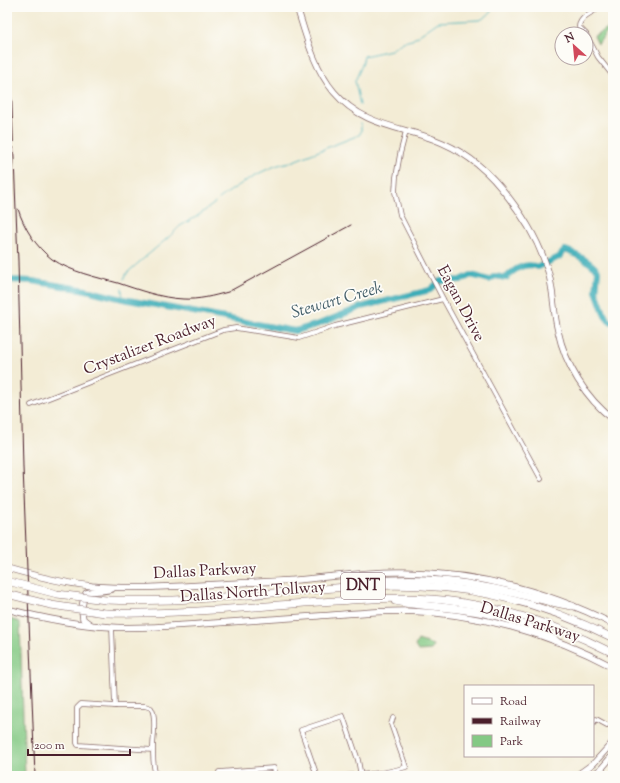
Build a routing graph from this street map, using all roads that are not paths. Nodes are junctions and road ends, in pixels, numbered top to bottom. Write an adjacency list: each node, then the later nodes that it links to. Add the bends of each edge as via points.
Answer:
1 (297, 7): 7 (main road, via 312,52 334,92 370,119)
2 (602, 7): 3 (street)
3 (593, 9): 4 (street)
4 (579, 26)
5 (594, 49): 6 (street)
6 (613, 76)
7 (406, 131): 8 (street, Eagan Drive, via 397,170 395,192 398,210); 10 (main road, via 446,144 467,157 486,171 510,199 541,251 552,288 562,346 582,385)
8 (443, 299): 9 (street, Crystalizer Roadway, via 335,326 299,338 236,328 223,330); 11 (street, Eagan Drive)
9 (31, 405)
10 (613, 419)
11 (541, 479)
12 (7, 568): 15 (main road, Dallas Parkway, via 54,580)
13 (7, 581): 14 (highway, Dallas North Tollway / DNT, bridge, via 58,594 106,600 155,601)
14 (351, 587): 18 (highway, via 373,581 445,581); 23 (highway, Dallas North Tollway / DNT, via 422,586 472,591 546,609)
15 (118, 588): 18 (main road, Dallas Parkway, via 297,580 362,573 419,572 507,584); 21 (main road, via 86,593 83,600 83,619)
16 (7, 594): 17 (highway, Dallas North Tollway / DNT, bridge, via 51,606 105,613 154,614)
17 (384, 598): 24 (highway, via 485,613 515,621); 25 (highway, Dallas North Tollway / DNT, via 457,602 506,611 577,635)
18 (572, 606): 20 (main road, Dallas Parkway)
19 (7, 609): 21 (main road, Dallas Parkway, via 47,619)
20 (613, 624)
21 (93, 626): 22 (main road, Dallas Parkway)
22 (112, 627): 24 (main road, Dallas Parkway, via 406,612 480,620); 29 (street)
23 (613, 638)
24 (556, 640): 26 (main road, Dallas Parkway)
25 (613, 653)
26 (595, 658): 27 (main road, via 604,658); 28 (main road, Dallas Parkway)
27 (613, 663)
28 (613, 667)
29 (115, 706): 34 (street, via 151,708 154,714); 34 (street, via 78,706 78,745)
30 (393, 718): 41 (street, via 391,724 406,767 392,772)
31 (594, 722): 32 (street, via 596,719)
32 (607, 725)
33 (612, 746): 42 (main road)
34 (153, 750): 37 (street)
35 (613, 755): 43 (main road)
36 (219, 774): 38 (street, via 274,768)
37 (156, 776)
38 (276, 776)
39 (317, 776): 41 (street, via 301,730 343,716)
40 (340, 776): 41 (street)
41 (361, 776)
42 (576, 776)
43 (591, 776)

